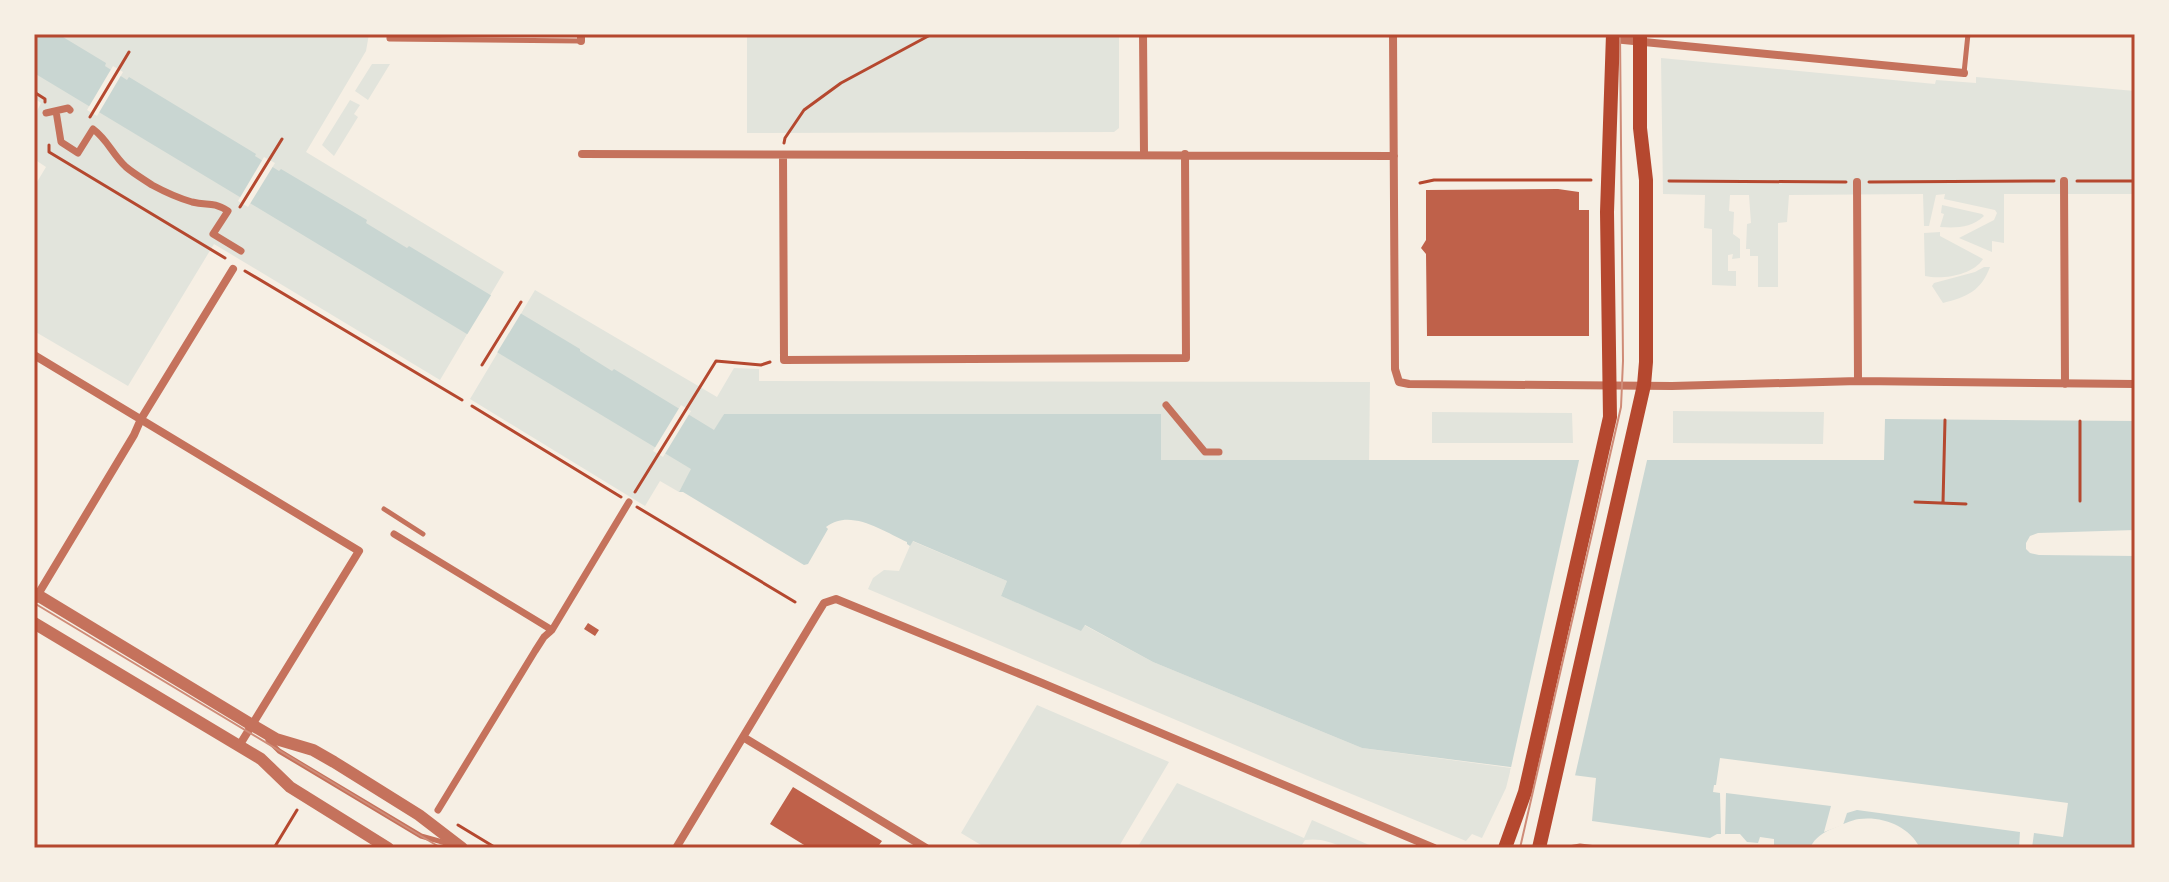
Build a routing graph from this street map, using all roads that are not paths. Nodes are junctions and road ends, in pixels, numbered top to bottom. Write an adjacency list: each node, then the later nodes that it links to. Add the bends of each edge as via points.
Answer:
1 (389, 34): 5 (lane, via 389,39)
2 (1143, 34): 13 (street)
3 (1393, 34): 16 (street)
4 (1968, 34): 8 (lane)
5 (581, 37)
6 (1613, 37): 7 (street); 25 (main road)
7 (1640, 38): 8 (street); 26 (main road, via 1646,180)
8 (1964, 73)
9 (70, 110): 10 (street)
10 (56, 111): 11 (street); 19 (street, via 61,142 78,153 93,129 126,167 151,184 228,211 213,234)
11 (46, 113)
12 (582, 154): 15 (street)
13 (1144, 154): 14 (street); 15 (street)
14 (1185, 154): 15 (street, via 1186,358 784,360); 16 (street)
15 (783, 155)
16 (1394, 156): 25 (street, via 1399,382)
17 (2064, 181): 23 (street)
18 (1857, 182): 22 (street)
19 (241, 251)
20 (233, 269): 28 (street)
21 (34, 355): 28 (street)
22 (1858, 381): 23 (street); 26 (street)
23 (2065, 384): 24 (street)
24 (2135, 384)
25 (1609, 385): 26 (street); 47 (main road, via 1610,417 1525,792)
26 (1644, 385): 48 (main road)
27 (1164, 403): 29 (street, via 1205,452)
28 (141, 419): 34 (street); 37 (street, via 359,551)
29 (1219, 452)
30 (629, 502): 36 (street)
31 (384, 509): 33 (lane)
32 (394, 534): 36 (street)
33 (423, 534)
34 (35, 596): 37 (street)
35 (34, 623): 39 (street)
36 (552, 630): 40 (street)
37 (252, 725): 39 (street); 43 (street, via 334,762); 43 (lane, via 279,751 421,836)
38 (743, 737): 41 (street); 44 (street); 46 (street, via 824,603 836,599)
39 (239, 746): 42 (street, via 290,787)
40 (438, 810)
41 (915, 845): 45 (street)
42 (388, 848)
43 (461, 848)
44 (676, 848)
45 (926, 848)
46 (1434, 848)
47 (1505, 848)
48 (1539, 848): 49 (lane)
49 (1566, 848): 50 (lane)
50 (1596, 848)

